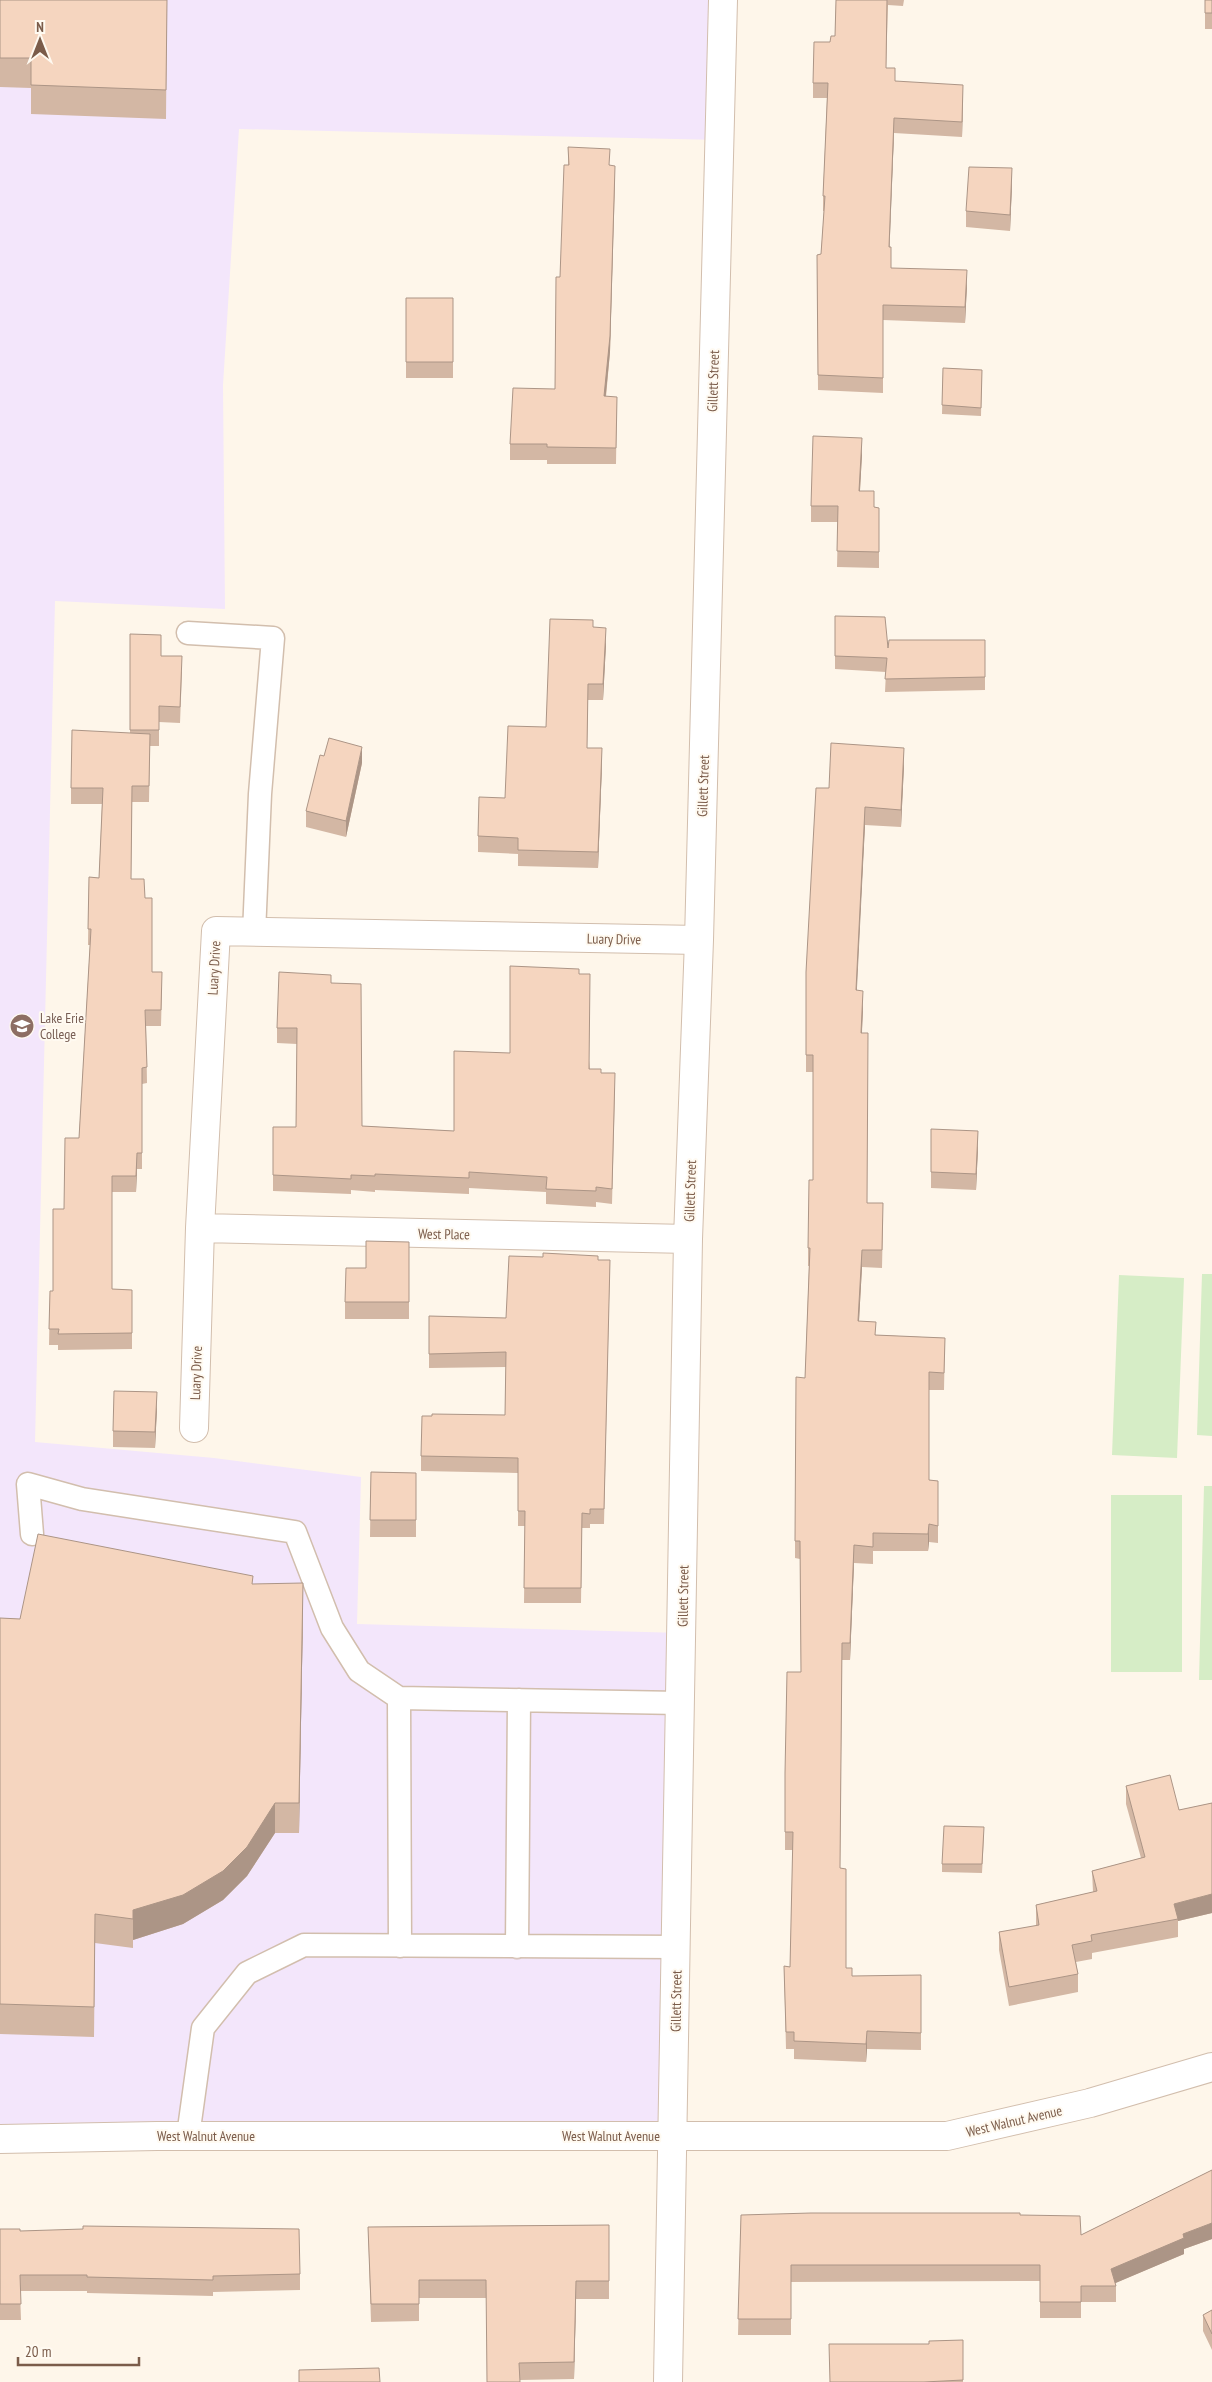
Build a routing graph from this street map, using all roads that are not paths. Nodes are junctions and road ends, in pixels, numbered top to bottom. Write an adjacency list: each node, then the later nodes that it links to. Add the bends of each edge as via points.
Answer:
1 (723, 0): 4 (street, Gillett Street)
2 (188, 633): 3 (lane, via 273,638 260,794)
3 (254, 933): 4 (street, Luary Drive); 5 (street, Luary Drive, via 216,931)
4 (699, 940): 6 (street, Gillett Street)
5 (200, 1228): 6 (street, West Place); 7 (street, Luary Drive)
6 (688, 1239): 11 (street, Gillett Street)
7 (194, 1428)
8 (32, 1534): 9 (lane, via 28,1484 82,1499 295,1532 332,1628 345,1649 359,1671)
9 (399, 1698): 10 (lane); 12 (lane)
10 (519, 1700): 11 (lane); 13 (lane)
11 (680, 1702): 14 (street, Gillett Street)
12 (400, 1946): 13 (lane); 16 (lane, via 304,1946 247,1973 203,2028)
13 (517, 1947): 14 (lane)
14 (676, 1948): 17 (street, Gillett Street)
15 (1212, 2067): 17 (street, West Walnut Avenue, via 1090,2103 947,2136)
16 (188, 2136): 17 (street, West Walnut Avenue); 18 (street, West Walnut Avenue)
17 (673, 2136): 19 (street, Gillett Street)
18 (0, 2139)
19 (668, 2382)

